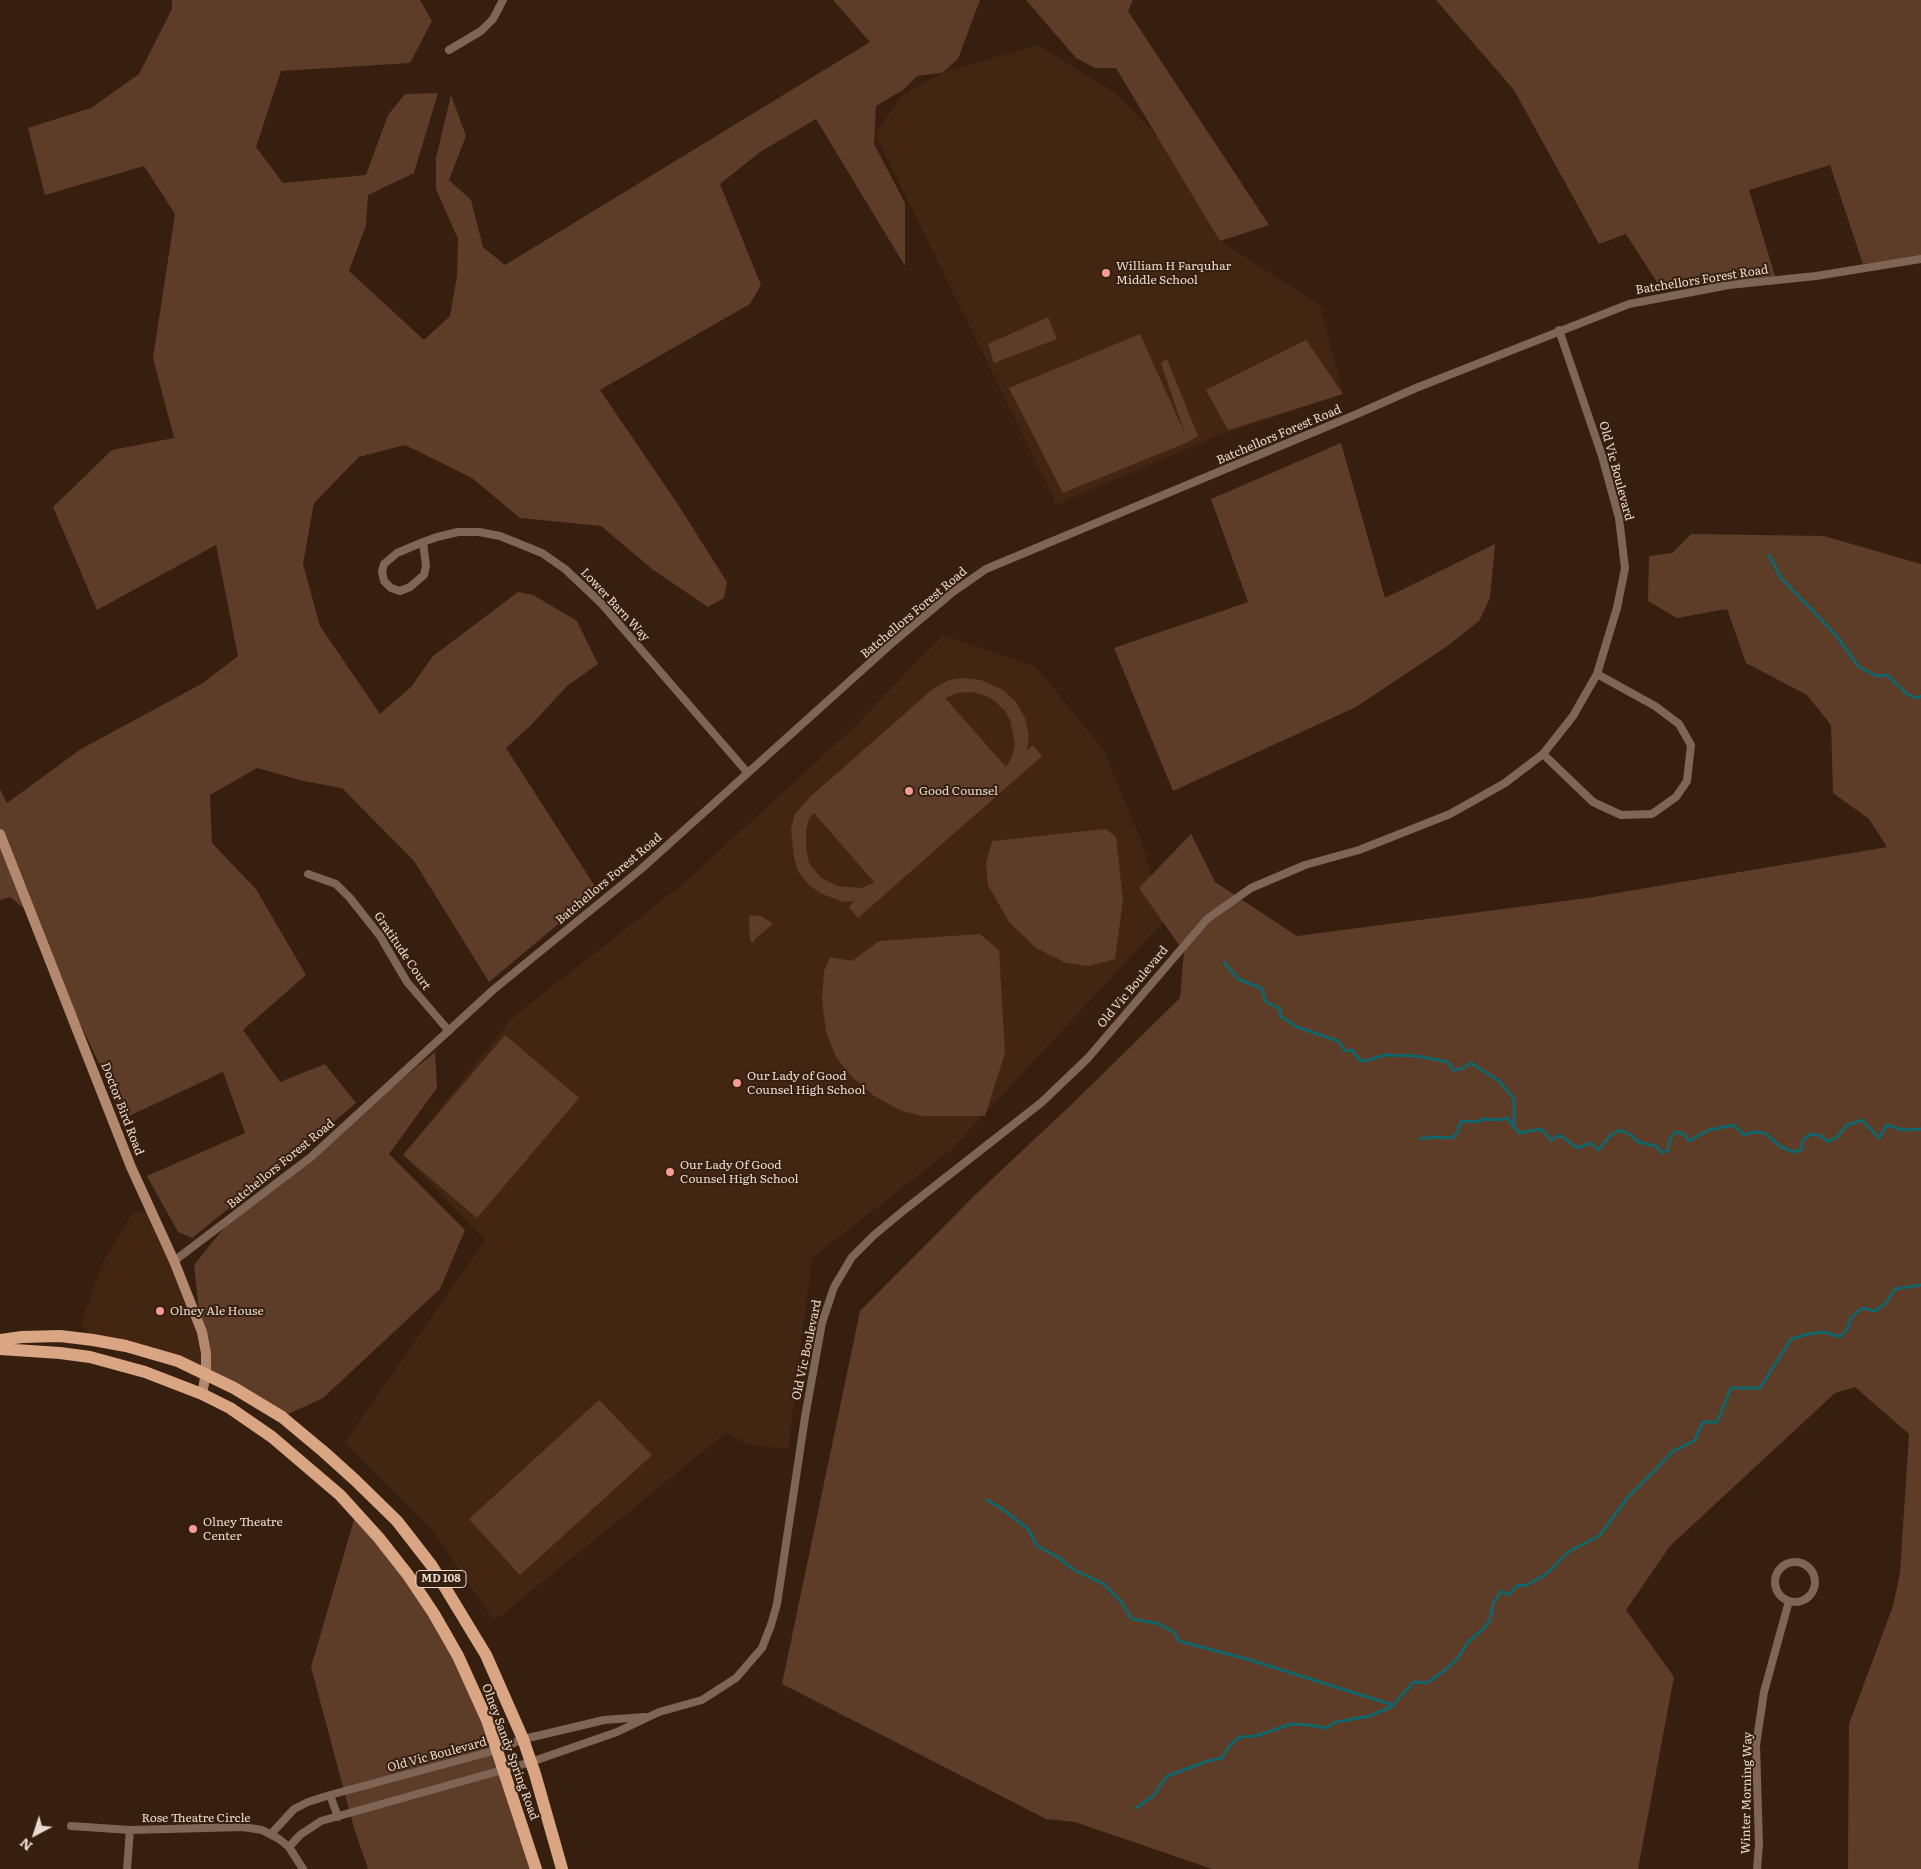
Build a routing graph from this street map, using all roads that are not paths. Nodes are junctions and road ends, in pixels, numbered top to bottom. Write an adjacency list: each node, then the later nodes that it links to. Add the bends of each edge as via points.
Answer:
1 (503, 0): 2 (street, via 493,19 481,32)
2 (449, 50)
3 (1921, 260): 4 (street, Batchellors Forest Road, via 1664,296 1629,304)
4 (1559, 330): 6 (street, Old Vic Boulevard, via 1602,456 1619,518 1625,568); 8 (street, Batchellors Forest Road, via 986,569 953,592)
5 (424, 542): 5 (street, Lower Barn Way, via 397,553 384,564 384,582 391,588 410,588 424,575); 8 (street, Lower Barn Way, via 458,532 500,536 542,553 565,569 600,602)
6 (1597, 674): 7 (street, Old Vic Boulevard, via 1573,716); 7 (street, via 1655,706 1679,724 1690,745 1687,780 1676,798 1652,814 1621,815 1593,802)
7 (1543, 754): 18 (street, Old Vic Boulevard, via 1506,783 1450,814 1359,850 1305,865 1251,888 1207,919 1088,1058 1055,1090 903,1211 852,1256 834,1286 822,1323 777,1604 767,1637 748,1665 720,1689 702,1700)
8 (747, 772): 11 (street, Batchellors Forest Road, via 640,870)
9 (0, 834): 12 (main road, Doctor Bird Road, via 131,1167)
10 (308, 874): 11 (street, Gratitude Court, via 336,884 350,898 380,936 407,982)
11 (448, 1031): 12 (street, Batchellors Forest Road, via 311,1157)
12 (174, 1261): 15 (main road, Doctor Bird Road, via 202,1332)
13 (0, 1340): 15 (main road, Olney Sandy Spring Road / MD 108, via 60,1336 92,1340 151,1352)
14 (0, 1349): 16 (main road, Olney Sandy Spring Road / MD 108, via 90,1357 145,1372)
15 (206, 1373): 16 (main road, Doctor Bird Road); 19 (main road, Olney Sandy Spring Road / MD 108, via 282,1417 397,1521 432,1566 460,1610 486,1655)
16 (202, 1394): 20 (main road, Olney Sandy Spring Road / MD 108, via 230,1408 305,1463 379,1538 418,1590 458,1656)
17 (1789, 1601): 17 (street, via 1801,1601 1814,1589 1812,1571 1803,1564 1787,1563 1776,1574 1777,1591); 33 (street, Winter Morning Way, via 1764,1692 1756,1745)
18 (650, 1716): 19 (street, Old Vic Boulevard, via 604,1720); 21 (street, Old Vic Boulevard, via 617,1732)
19 (524, 1739): 20 (street, Old Vic Boulevard); 21 (main road, Olney Sandy Spring Road / MD 108)
20 (497, 1750): 22 (main road, Olney Sandy Spring Road / MD 108); 23 (street, Old Vic Boulevard)
21 (531, 1762): 22 (street, Old Vic Boulevard); 32 (main road, Olney Sandy Spring Road / MD 108)
22 (503, 1770): 24 (street, Old Vic Boulevard); 31 (main road, Olney Sandy Spring Road / MD 108)
23 (330, 1795): 24 (street); 27 (street, Old Vic Boulevard, via 294,1810)
24 (338, 1817): 28 (street, Old Vic Boulevard, via 310,1828)
25 (72, 1826): 26 (street, Rose Theatre Circle)
26 (130, 1830): 27 (street, Rose Theatre Circle, via 243,1827); 29 (street)
27 (271, 1834): 28 (street, Rose Theatre Circle)
28 (290, 1847): 30 (street, Rose Theatre Circle)
29 (127, 1869)
30 (302, 1869)
31 (536, 1869)
32 (562, 1869)
33 (1757, 1869)

